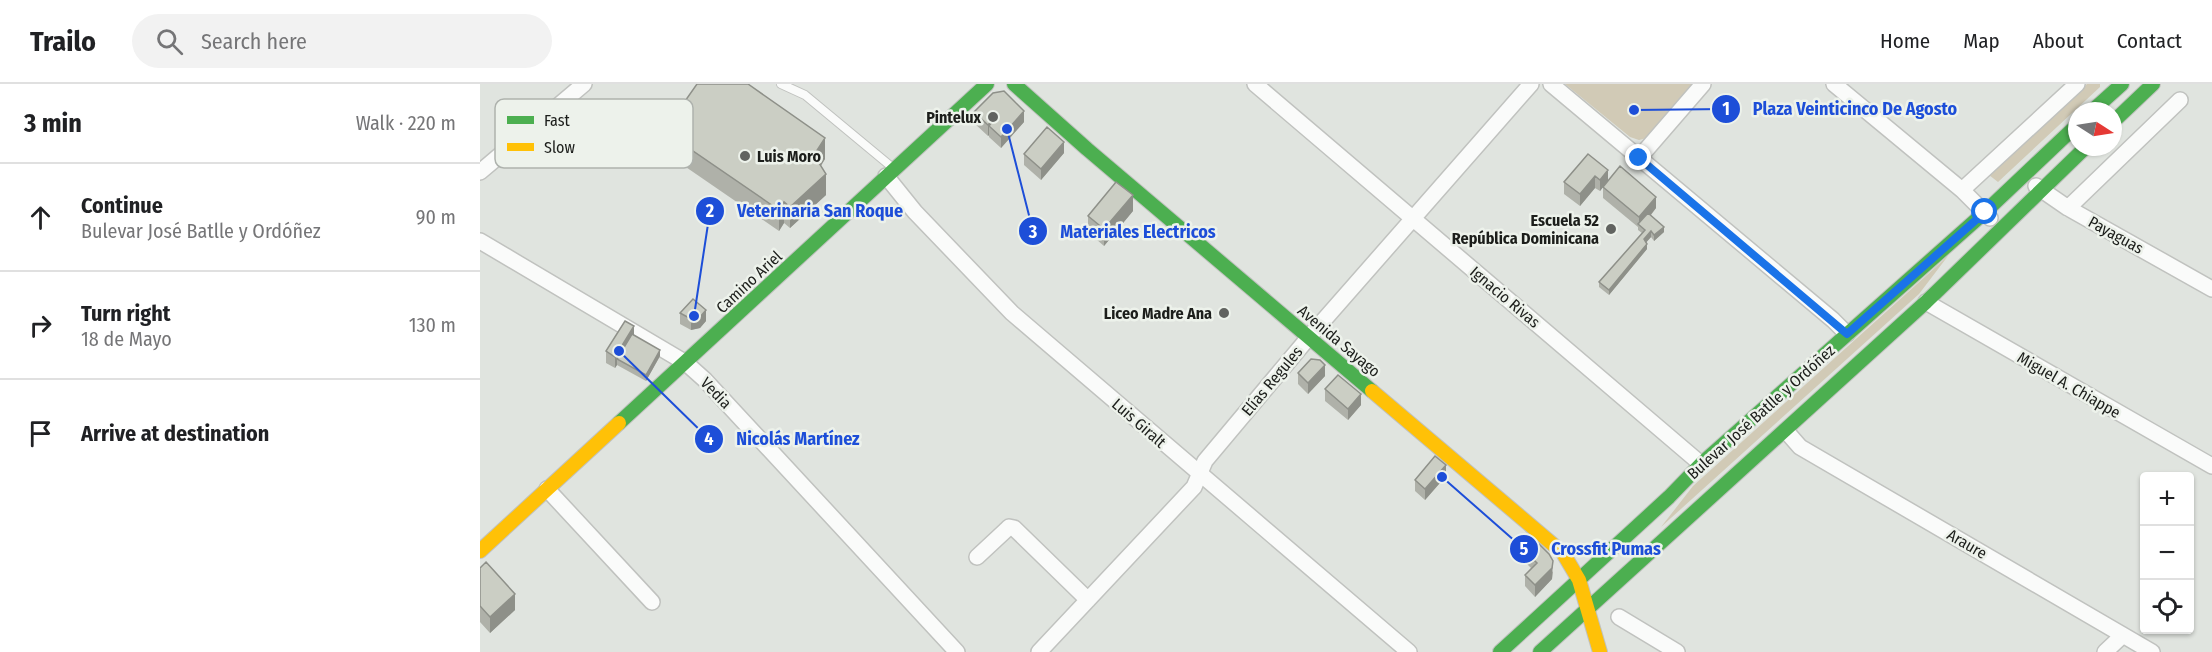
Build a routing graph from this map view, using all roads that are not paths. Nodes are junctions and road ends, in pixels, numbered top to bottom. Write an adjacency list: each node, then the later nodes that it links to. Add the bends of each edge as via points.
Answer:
1 (584, 84): 13 (street)
2 (781, 84): 22 (lane, via 805,95)
3 (987, 84): 22 (main road, Camino Ariel)
4 (1014, 84): 34 (main road, Avenida Sayago)
5 (1255, 84): 28 (street, Ignacio Rivas)
6 (1531, 84): 28 (street, Elías Regules)
7 (1551, 84): 19 (street)
8 (1703, 84): 19 (street)
9 (1834, 84): 24 (street)
10 (2078, 84): 24 (street)
11 (2121, 84): 15 (main road)
12 (2153, 84): 16 (main road)
13 (566, 99)
14 (2180, 100): 26 (street)
15 (2102, 102)
16 (2122, 113)
17 (2068, 134): 23 (main road, Bulevar José Batlle y Ordóñez)
18 (2076, 156): 25 (main road, Bulevar José Batlle y Ordóñez)
19 (1639, 158): 33 (street)
20 (495, 159): 21 (street)
21 (480, 172)
22 (890, 173): 35 (main road, Camino Ariel); 39 (street, Luis Giralt, via 915,212 1012,313)
23 (2026, 175): 25 (street, Payaguas); 27 (main road, Bulevar José Batlle y Ordóñez)
24 (1962, 190): 27 (street)
25 (2040, 190): 26 (street, Payaguas); 29 (main road, Bulevar José Batlle y Ordóñez)
26 (2067, 208): 31 (street, Payaguas)
27 (1985, 212): 29 (street); 33 (main road, Bulevar José Batlle y Ordóñez)
28 (1413, 218): 34 (street, Elías Regules); 37 (street, Ignacio Rivas)
29 (2000, 228): 32 (main road, Bulevar José Batlle y Ordóñez)
30 (480, 241): 35 (street, Vedia)
31 (2212, 289)
32 (1926, 302): 36 (main road, Bulevar José Batlle y Ordóñez); 38 (street, Miguel A. Chiappe)
33 (1847, 334): 37 (main road, Bulevar José Batlle y Ordóñez)
34 (1309, 337): 39 (street, Elías Regules, via 1205,461); 43 (main road, Avenida Sayago, via 1563,553)
35 (686, 363): 40 (main road, Camino Ariel); 49 (street, Vedia)
36 (1786, 431): 46 (main road, Bulevar José Batlle y Ordóñez); 48 (street, Araure, via 1800,447)
37 (1701, 464): 43 (main road, Bulevar José Batlle y Ordóñez)
38 (2212, 466)
39 (1199, 474): 44 (street, Elías Regules, via 1194,487); 51 (street, Luis Giralt)
40 (547, 489): 41 (main road, Camino Ariel); 45 (street)
41 (480, 552)
42 (977, 557): 44 (street, via 1009,527 1014,528)
43 (1579, 580): 46 (main road, Avenida Sayago); 52 (main road, Bulevar José Batlle y Ordóñez)
44 (1088, 600): 50 (street, Elías Regules)
45 (652, 602)
46 (1588, 608): 53 (main road, Bulevar José Batlle y Ordóñez); 54 (main road, Avenida Sayago)
47 (1618, 617): 55 (street)
48 (2123, 635): 56 (street); 57 (street, Araure)
49 (957, 652)
50 (1039, 652)
51 (1409, 652)
52 (1500, 652)
53 (1540, 652)
54 (1600, 652)
55 (1677, 652)
56 (2104, 652)
57 (2152, 652)

